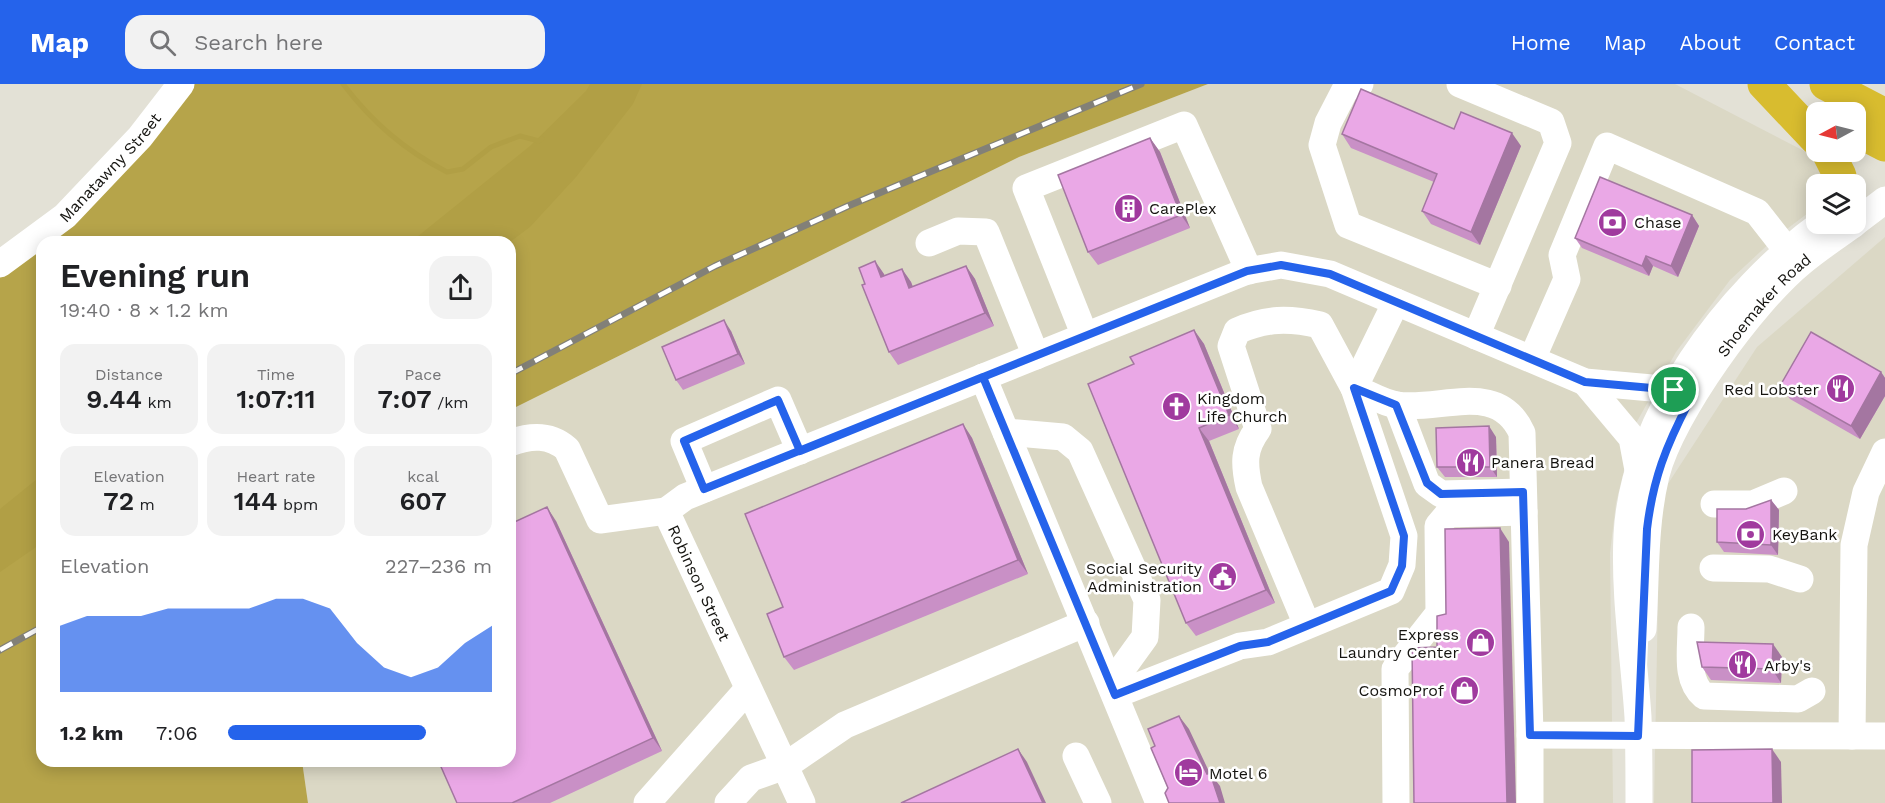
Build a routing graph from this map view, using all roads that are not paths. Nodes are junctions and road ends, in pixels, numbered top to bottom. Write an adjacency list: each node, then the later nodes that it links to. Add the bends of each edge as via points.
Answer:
1 (181, 84): 17 (street, Manatawny Street, via 140,137 65,216)
2 (1360, 84): 23 (street, via 1346,88 1328,123 1322,145 1348,225)
3 (1460, 84): 23 (street, via 1551,122 1558,143)
4 (1765, 84): 6 (highway); 8 (highway)
5 (1826, 84): 7 (highway)
6 (1806, 104)
7 (1885, 115)
8 (1806, 128)
9 (1866, 136): 10 (highway)
10 (1885, 146)
11 (1885, 181): 12 (street)
12 (1866, 194)
13 (1885, 200): 14 (street, Shoemaker Road)
14 (1866, 215)
15 (1807, 234): 20 (street, Shoemaker Road)
16 (1840, 234): 32 (street, Shoemaker Road, via 1801,263)
17 (38, 236)
18 (36, 237): 21 (street, Manatawny Street)
19 (929, 243): 27 (street, via 958,231 986,232)
20 (1786, 249): 28 (street, via 1757,212 1607,146 1562,255 1567,279); 32 (street, Shoemaker Road, via 1715,329)
21 (0, 264)
22 (1249, 271): 24 (street, Robinson Street, via 1281,265 1330,274); 25 (street, Robinson Street); 25 (street, via 1184,124 1026,188)
23 (1498, 286): 26 (street)
24 (1396, 302): 26 (street, Robinson Street); 31 (street)
25 (1085, 336): 27 (street, Robinson Street)
26 (1476, 336): 28 (street, Robinson Street)
27 (1036, 356): 29 (street, Robinson Street)
28 (1532, 359): 30 (street, Robinson Street)
29 (983, 377): 34 (street); 36 (street, Robinson Street)
30 (1585, 382): 32 (street, Robinson Street); 38 (street, Robinson Street, via 1632,438)
31 (1354, 388): 33 (street); 47 (street, via 1404,536 1402,566 1391,591); 47 (street, via 1320,325 1291,319 1258,322 1237,331 1231,346 1258,429 1248,442 1244,463 1249,487)
32 (1681, 396): 38 (street, Shoemaker Road, via 1654,429); 52 (street, Shoemaker Road, via 1651,498)
33 (1396, 405): 41 (street, via 1427,483 1441,494); 41 (street, via 1489,402 1515,417 1522,433)
34 (1006, 432): 46 (street); 50 (street, via 1064,437 1080,451 1147,600 1145,637)
35 (516, 442): 43 (street, via 545,437 567,449 600,520)
36 (800, 451): 39 (street, Robinson Street); 39 (street, via 778,400 684,441)
37 (1885, 452): 54 (street, via 1866,492 1854,545)
38 (1638, 470): 52 (street, Shoemaker Road, via 1627,532 1626,589)
39 (704, 489): 43 (street, Robinson Street)
40 (1784, 491): 42 (street, via 1753,504)
41 (1524, 502): 53 (street); 63 (street, via 1448,514 1438,525 1439,613 1395,669)
42 (1713, 504)
43 (666, 511): 49 (street, Robinson Street)
44 (1713, 568): 45 (street, via 1769,568)
45 (1800, 579)
46 (1086, 623): 50 (street); 57 (street, via 845,725)
47 (1307, 626): 50 (street, via 1268,642 1240,646)
48 (1691, 627): 51 (street, via 1692,679 1704,696 1798,699)
49 (748, 688): 57 (street, Robinson Street); 58 (street)
50 (1113, 689): 62 (street)
51 (1812, 692)
52 (1638, 726): 53 (street); 54 (street); 65 (street, Shoemaker Road)
53 (1530, 735): 64 (street)
54 (1852, 736): 55 (street)
55 (1885, 736)
56 (1076, 756): 61 (street)
57 (785, 766): 59 (street, via 751,778); 60 (street, Robinson Street)
58 (647, 803)
59 (728, 803)
60 (802, 803)
61 (1098, 803)
62 (1159, 803)
63 (1395, 803)
64 (1530, 803)
65 (1639, 803)

